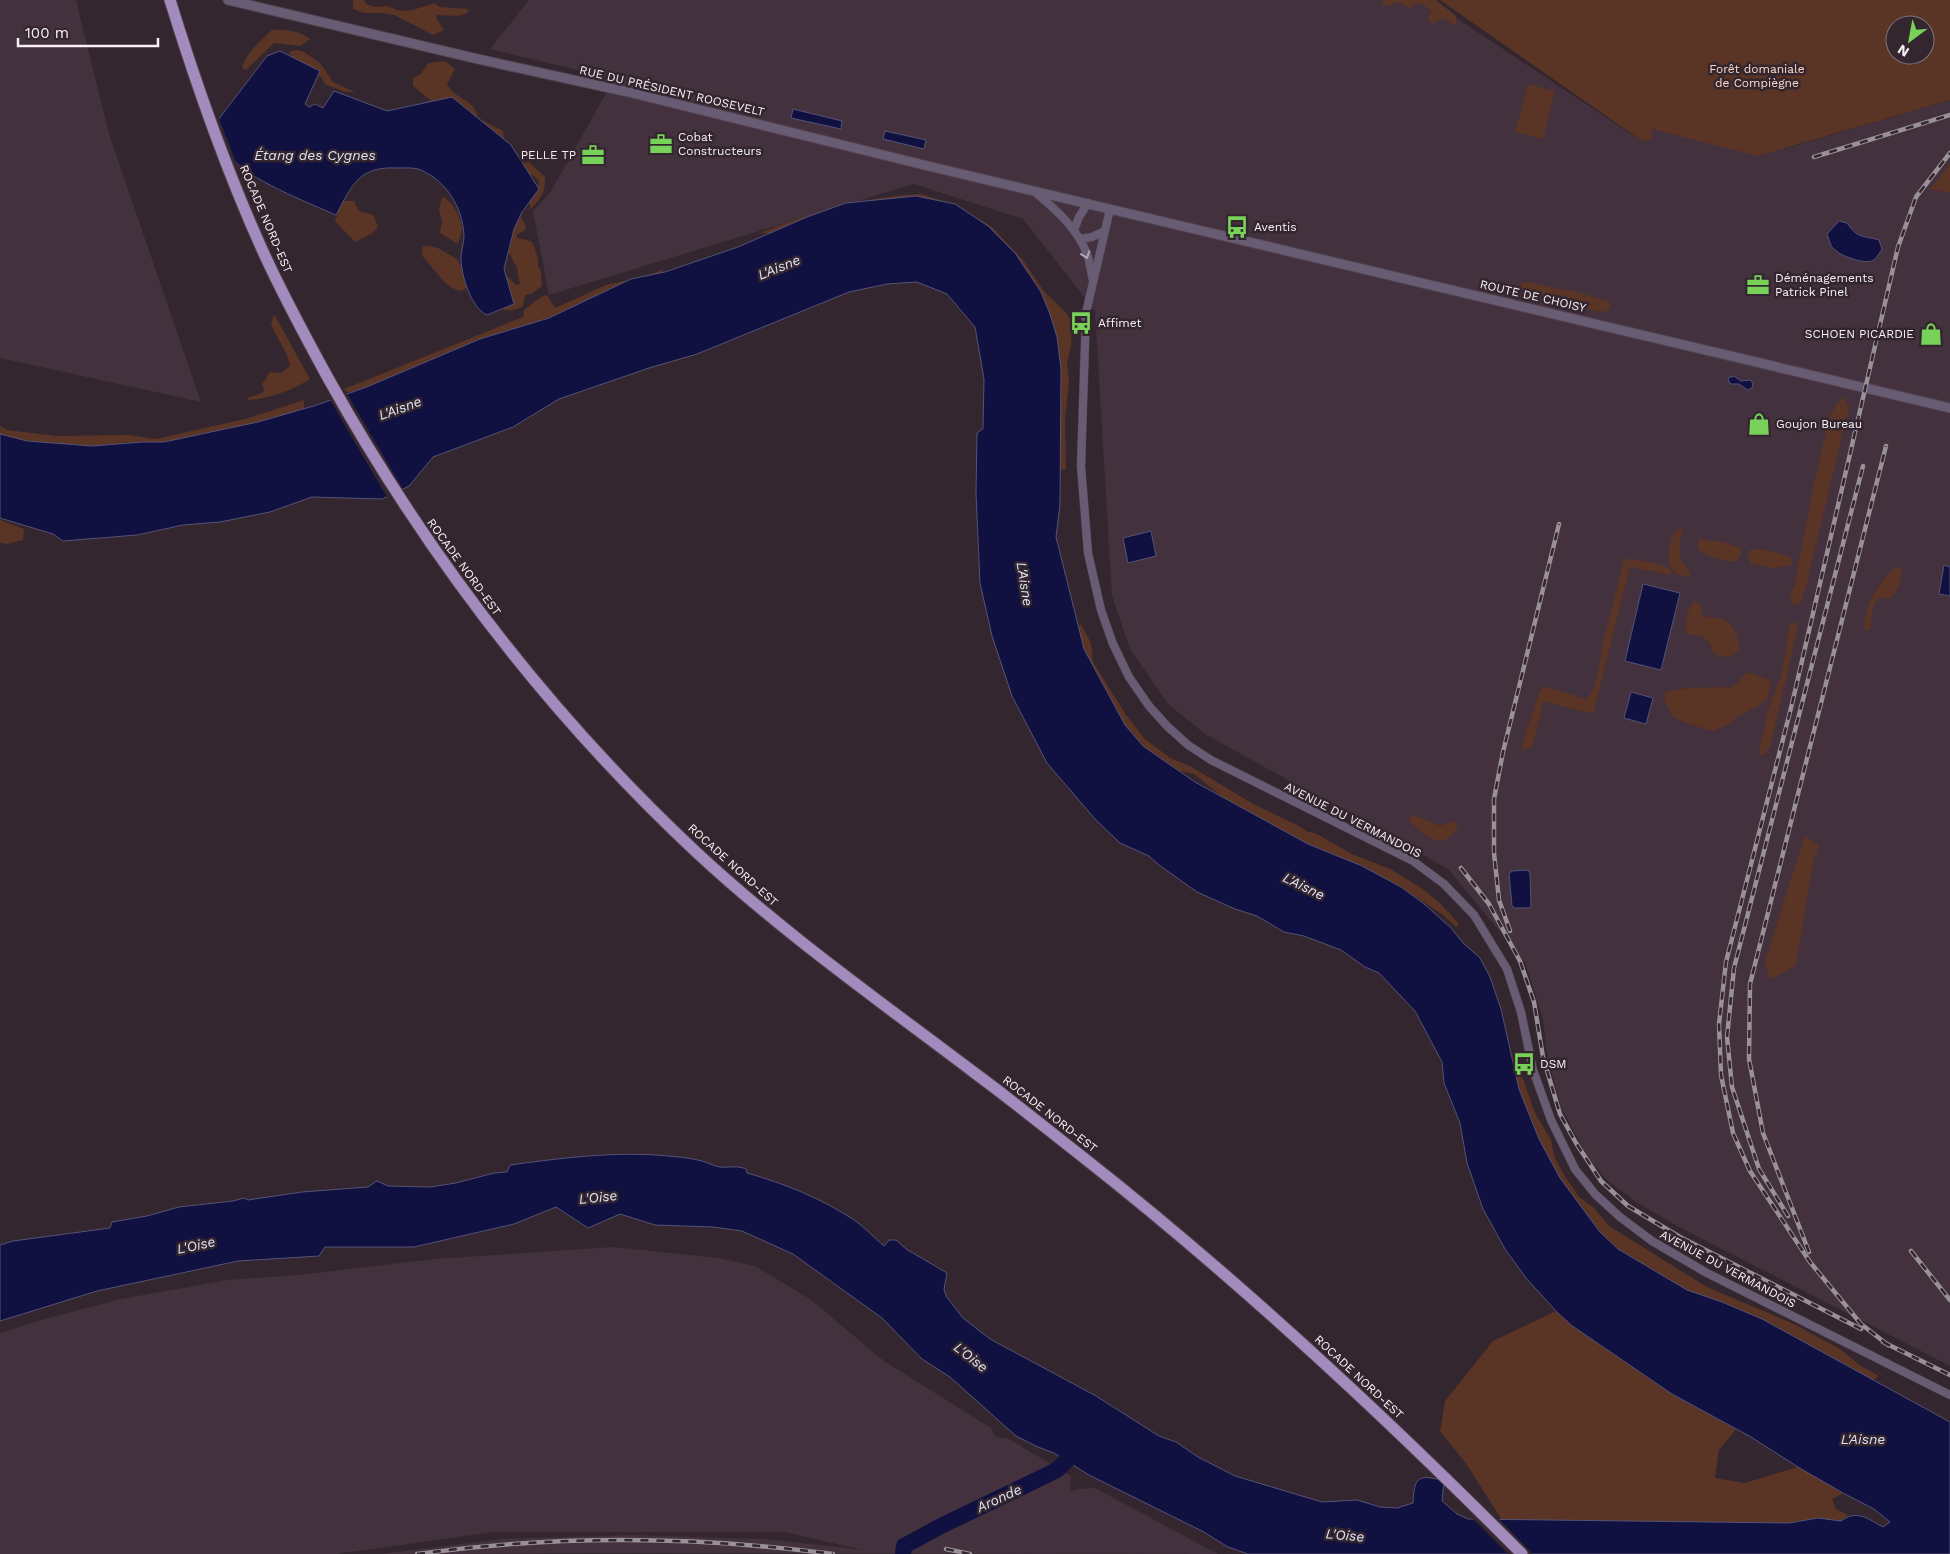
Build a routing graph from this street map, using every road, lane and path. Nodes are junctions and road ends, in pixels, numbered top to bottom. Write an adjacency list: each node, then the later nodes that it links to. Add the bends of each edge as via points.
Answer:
1 (170, 0): 12 (main road, ROCADE NORD-EST, via 240,200 262,251 346,411 425,537 469,599 569,722 694,850 760,909 1089,1161 1186,1242 1359,1395)
2 (228, 0): 3 (street, RUE DU PRÉSIDENT ROOSEVELT, via 628,92)
3 (1034, 191): 4 (street, RUE DU PRÉSIDENT ROOSEVELT); 6 (street)
4 (1088, 204): 5 (street, RUE DU PRÉSIDENT ROOSEVELT); 6 (street)
5 (1110, 209): 7 (street, AVENUE DU VERMANDOIS); 10 (street, ROUTE DE CHOISY)
6 (1074, 230): 8 (street)
7 (1105, 231): 8 (street); 9 (street, AVENUE DU VERMANDOIS)
8 (1080, 239): 9 (street, one-way to 9, via 1088,256)
9 (1094, 284): 11 (street, AVENUE DU VERMANDOIS, via 1086,313 1081,466 1088,553 1101,610 1113,644 1128,677 1149,706 1188,745 1211,760 1413,861 1444,884 1474,915 1507,969 1521,1012 1533,1070 1551,1120 1575,1169 1620,1218 1707,1273)
10 (1950, 408)
11 (1950, 1395)
12 (1522, 1554)

